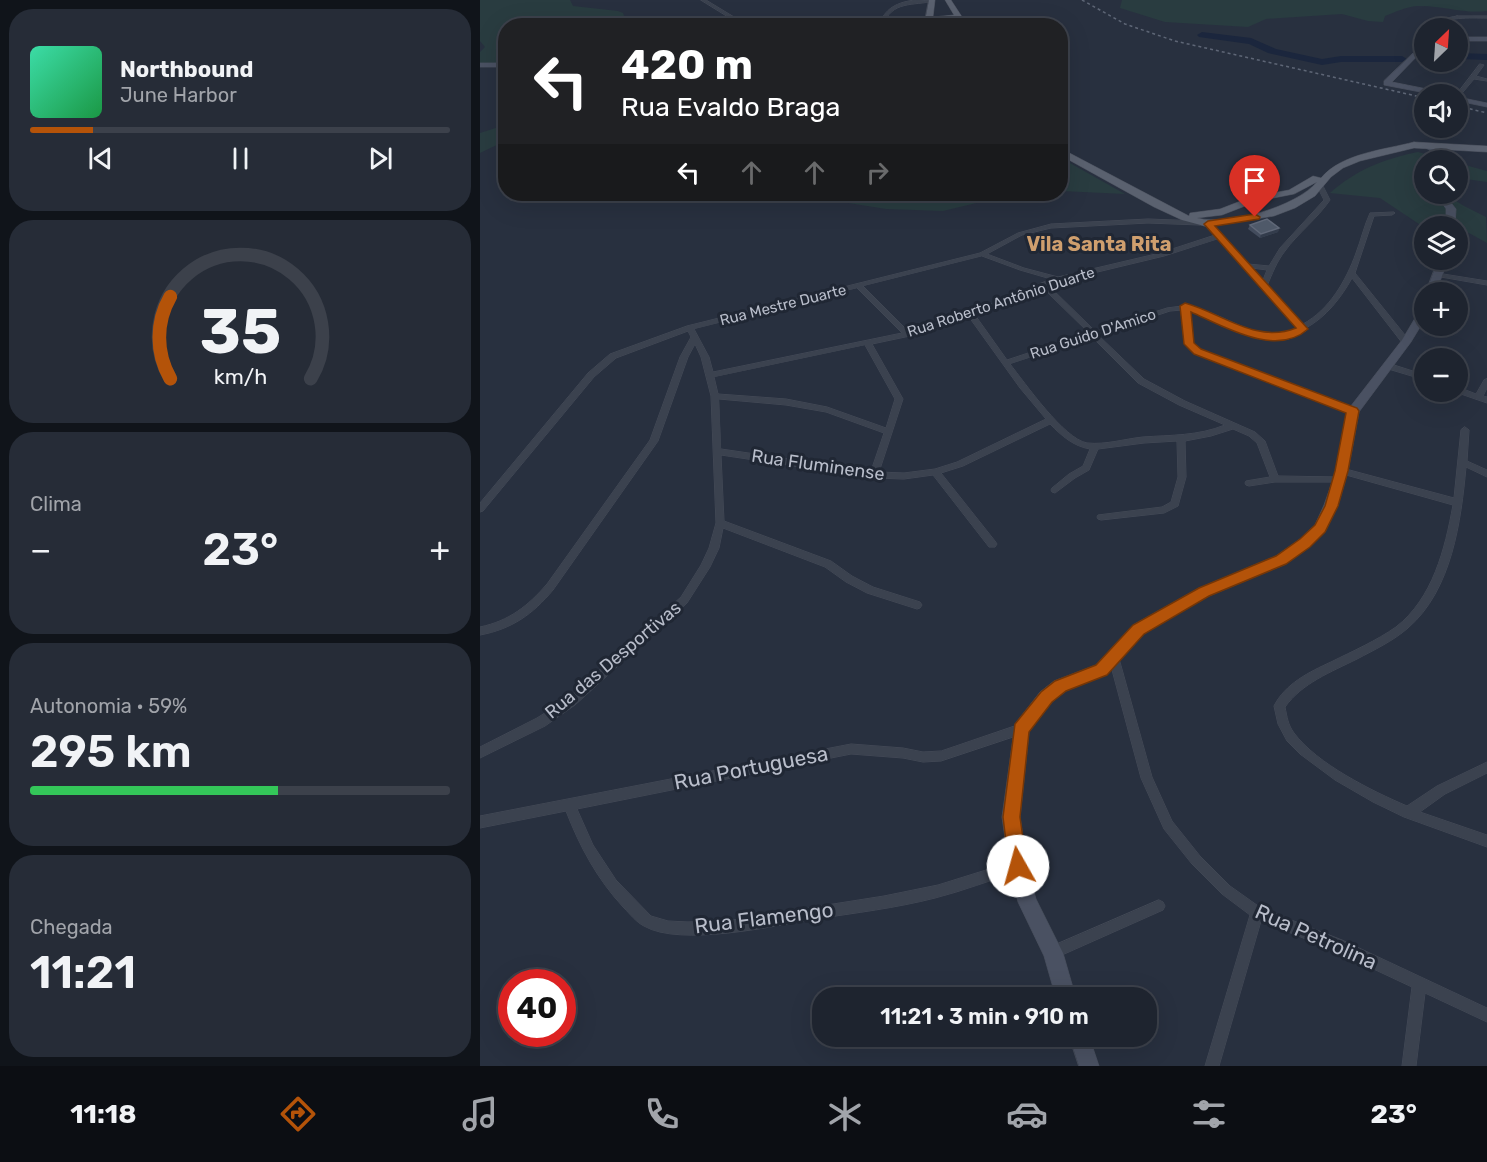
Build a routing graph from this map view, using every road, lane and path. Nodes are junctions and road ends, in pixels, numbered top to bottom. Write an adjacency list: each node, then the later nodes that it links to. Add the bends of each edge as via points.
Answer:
1 (703, 0): 6 (street)
2 (918, 0): 4 (street); 7 (street, via 893,7)
3 (948, 0): 9 (main road)
4 (932, 1): 8 (main road)
5 (1487, 17): 10 (street)
6 (734, 18)
7 (882, 18)
8 (929, 18)
9 (959, 18)
10 (1468, 19)
11 (1468, 39): 12 (street)
12 (1487, 39)
13 (1414, 55): 20 (street, via 1388,83)
14 (1482, 64): 17 (street)
15 (480, 65): 16 (street)
16 (498, 65)
17 (1473, 76): 18 (street); 19 (street)
18 (1487, 80)
19 (1467, 84)
20 (1414, 89)
21 (1468, 100): 22 (street)
22 (1487, 105)
23 (1429, 146): 25 (main road); 26 (street); 28 (main road, via 1414,145 1357,159 1340,166)
24 (1068, 148): 30 (main road, via 1184,213 1202,215)
25 (1487, 148): 30 (main road, via 1396,143 1356,153 1330,166 1302,188)
26 (1435, 150)
27 (1068, 155): 29 (main road)
28 (1320, 186): 33 (main road, via 1291,206); 38 (street, via 1327,200 1285,246)
29 (1158, 205): 32 (street); 34 (main road)
30 (1235, 206): 33 (main road, via 1261,200 1270,205)
31 (1392, 213): 40 (street, via 1371,214)
32 (1150, 221): 34 (street, Rua Mestre Duarte); 36 (street, Rua Mestre Duarte, via 1038,228)
33 (1237, 221): 34 (main road)
34 (1204, 224): 35 (street)
35 (1219, 236): 37 (street); 42 (street, Rua Roberto Antônio Duarte, via 1162,255)
36 (982, 254): 42 (street); 45 (street, Rua Mestre Duarte)
37 (1246, 266): 38 (street); 47 (street)
38 (1271, 268): 47 (street)
39 (1439, 270): 41 (street)
40 (1351, 273): 50 (street, via 1318,316); 56 (street)
41 (1437, 275): 43 (street); 44 (street)
42 (1058, 279): 46 (street, Rua Roberto Antônio Duarte)
43 (1435, 282)
44 (1487, 283)
45 (860, 286): 52 (street, Rua Mestre Duarte); 54 (street)
46 (1045, 286): 49 (street, Rua Roberto Antônio Duarte); 53 (street)
47 (1264, 286): 50 (street)
48 (1185, 306): 50 (street, via 1253,334 1283,337); 53 (street, Rua Guido D'Amico); 66 (street, via 1189,344 1197,351)
49 (970, 314): 54 (street, Rua Roberto Antônio Duarte); 57 (street)
50 (1302, 329)
51 (1414, 329): 56 (street)
52 (692, 332): 60 (street, Rua das Desportivas); 83 (street, Rua Mestre Duarte, via 626,350 602,364); 88 (street, via 654,441 537,603 520,618 496,629)
53 (1093, 333): 57 (street, Rua Guido D'Amico); 68 (street, via 1141,381)
54 (907, 334): 55 (street, Rua Roberto Antônio Duarte)
55 (867, 342): 60 (street, Rua Roberto Antônio Duarte); 70 (street, via 899,399)
56 (1406, 342): 58 (street)
57 (1006, 363): 67 (street)
58 (1388, 366): 59 (street); 66 (street)
59 (1414, 374)
60 (711, 375): 63 (street, Rua das Desportivas)
61 (1487, 382): 64 (street)
62 (1468, 394): 64 (street)
63 (715, 396): 70 (street, via 827,410); 73 (street, Rua das Desportivas)
64 (1478, 397): 65 (street)
65 (1487, 400)
66 (1353, 411): 78 (street)
67 (1051, 420): 72 (street, via 1073,442); 75 (street, Rua Fluminense)
68 (1234, 426): 71 (street); 79 (street, via 1261,441)
69 (1465, 430): 74 (street)
70 (887, 431): 77 (street)
71 (1181, 440): 72 (street); 84 (street, via 1182,477 1175,504 1164,510)
72 (1095, 447): 81 (street, via 1086,468)
73 (717, 451): 77 (street, Rua Fluminense); 85 (street, Rua das Desportivas)
74 (1462, 462): 76 (street); 82 (street)
75 (935, 472): 77 (street, Rua Fluminense); 86 (street)
76 (1487, 474)
77 (874, 475)
78 (1340, 475): 79 (street); 82 (street); 89 (street, via 1320,528 1305,543 1281,560 1161,615 1138,629)
79 (1275, 479): 80 (street)
80 (1249, 483)
81 (1055, 490)
82 (1459, 503): 94 (street, via 1451,544 1426,598 1410,619 1389,636 1303,682 1287,693 1280,706 1283,724 1296,743 1320,764)
83 (480, 509)
84 (1101, 517)
85 (720, 523): 87 (street, via 828,564 878,595); 91 (street, Rua das Desportivas, via 714,548 684,600 571,702)
86 (992, 544)
87 (917, 605)
88 (480, 631)
89 (1113, 655): 90 (street, via 1101,670 1060,686 1046,697); 99 (street, Rua Petrolina, via 1147,778 1168,825 1226,890)
90 (1021, 729): 93 (street, Rua Portuguesa, via 941,756 850,749); 97 (street, via 1011,817)
91 (480, 753)
92 (1487, 767): 94 (street, via 1441,789)
93 (570, 806): 95 (street, Rua Portuguesa); 97 (street, Rua Flamengo, via 586,848 602,875 649,923 675,928 724,926 893,901)
94 (1408, 813): 96 (street)
95 (480, 822)
96 (1487, 842)
97 (1018, 866): 100 (street, via 1027,902)
98 (1159, 906): 100 (street)
99 (1257, 913): 101 (street, Rua Petrolina); 106 (street)
100 (1053, 953): 102 (street)
101 (1419, 984): 103 (street, Rua Petrolina); 107 (street)
102 (1063, 987)
103 (1487, 1015)
104 (1083, 1047): 105 (street)
105 (1089, 1066)
106 (1212, 1066)
107 (1409, 1066)

